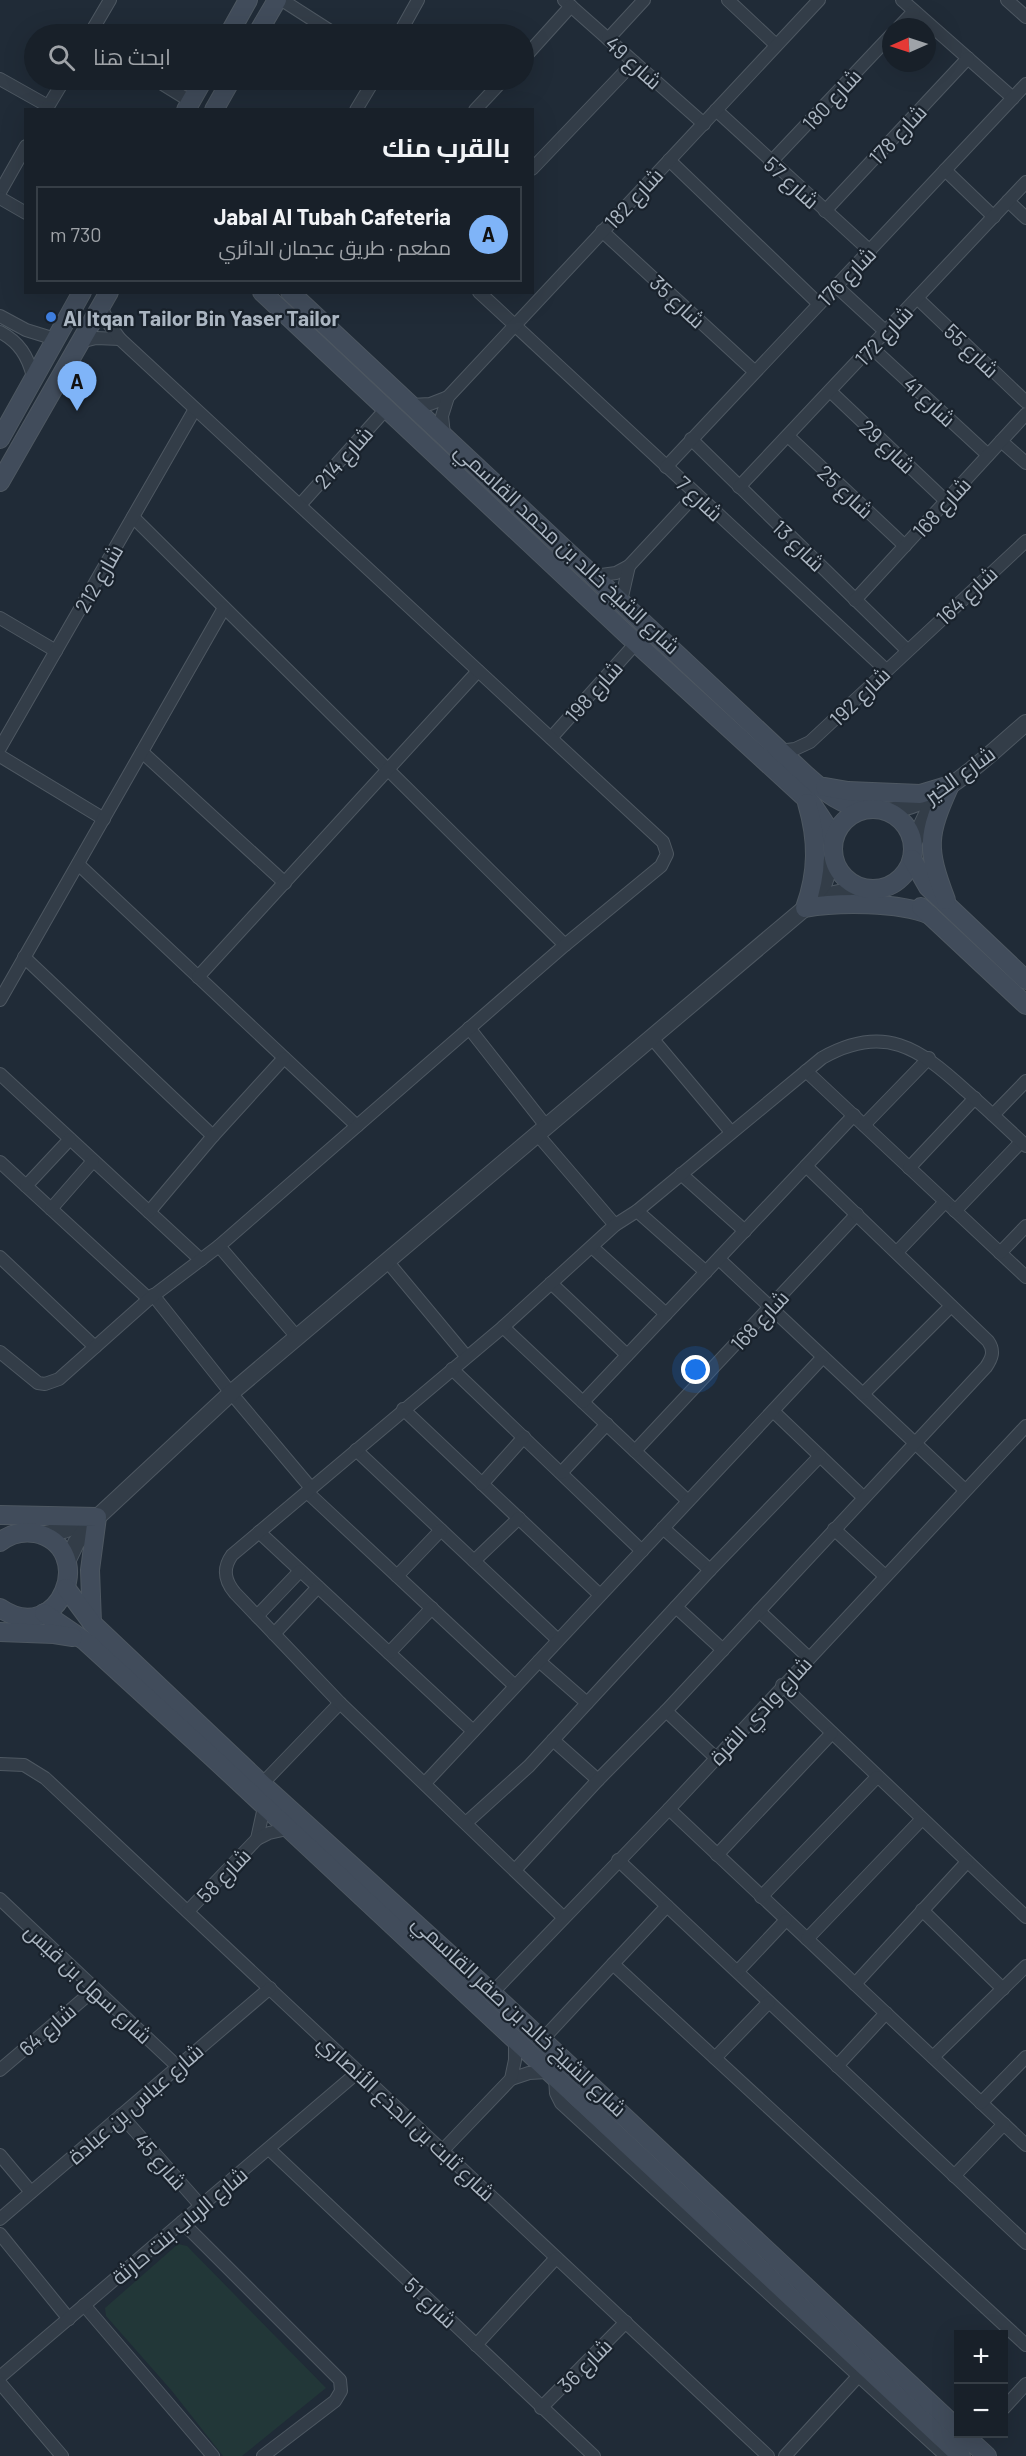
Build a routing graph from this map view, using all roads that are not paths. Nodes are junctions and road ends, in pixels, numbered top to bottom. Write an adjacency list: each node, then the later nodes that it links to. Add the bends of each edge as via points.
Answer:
1 (110, 0): 15 (street)
2 (248, 0): 16 (main road)
3 (277, 0): 17 (main road)
4 (282, 0): 18 (street)
5 (418, 0): 19 (street)
6 (644, 0): 20 (street)
7 (728, 0): 21 (street)
8 (819, 0): 21 (street, شارع 182)
9 (902, 0): 12 (street)
10 (1007, 0): 13 (street)
11 (568, 3): 20 (street, شارع 49); 23 (street)
12 (914, 11): 14 (street); 24 (street)
13 (1026, 17)
14 (907, 18)
15 (96, 24)
16 (235, 24)
17 (263, 24)
18 (319, 24)
19 (405, 24)
20 (608, 39): 25 (street, شارع 49)
21 (777, 45): 40 (street, شارع 182)
22 (882, 45): 44 (street, شارع 180)
23 (534, 46)
24 (968, 58): 34 (street); 51 (street, شارع 178)
25 (634, 62): 41 (street, شارع 49); 45 (street)
26 (0, 79): 36 (street)
27 (1026, 84): 34 (street, شارع 176)
28 (58, 90): 36 (street)
29 (169, 90): 35 (street)
30 (197, 90): 35 (main road)
31 (225, 90): 37 (main road)
32 (368, 90): 38 (street)
33 (494, 90): 39 (street)
34 (1013, 98): 46 (street, شارع 176)
35 (188, 105)
36 (47, 108)
37 (215, 108)
38 (357, 108)
39 (478, 108)
40 (716, 110): 41 (street, شارع 182); 44 (street, شارع 57)
41 (704, 124): 43 (street, شارع 182)
42 (24, 150): 48 (street)
43 (669, 160): 55 (street, شارع 182); 64 (street)
44 (770, 163): 51 (street, شارع 57)
45 (534, 167)
46 (945, 170): 53 (street); 56 (street, شارع 176)
47 (1026, 182): 50 (street, شارع 172)
48 (0, 192)
49 (0, 198): 52 (street)
50 (1008, 201): 53 (street, شارع 172); 54 (street)
51 (825, 211): 56 (street, شارع 57)
52 (24, 212)
53 (994, 217): 62 (street, شارع 172)
54 (1026, 218)
55 (602, 231): 66 (street, شارع 182); 75 (street, شارع 35)
56 (870, 252): 57 (street, شارع 176)
57 (836, 286): 64 (street, شارع 176); 69 (street)
58 (81, 294): 71 (main road)
59 (264, 294): 82 (main road, شارع الشيخ خالد بن محمد القاسمي)
60 (293, 294): 80 (main road, شارع الشيخ خالد بن محمد القاسمي)
61 (481, 294): 66 (street, شارع 7)
62 (917, 298): 69 (street, شارع 172); 79 (street, شارع 55)
63 (105, 299): 72 (street, via 109,324); 73 (main road)
64 (819, 304): 75 (street, شارع 176)
65 (0, 315): 67 (street)
66 (513, 325): 78 (street, شارع 182); 91 (street, شارع 7)
67 (19, 327): 70 (street); 71 (street)
68 (0, 332): 70 (street)
69 (886, 332): 74 (street, شارع 172)
70 (12, 338): 76 (street, via 26,356)
71 (55, 339): 76 (main road)
72 (120, 339): 73 (street); 81 (street)
73 (81, 342): 92 (main road)
74 (871, 347): 77 (street, شارع 172); 89 (street, شارع 41)
75 (754, 371): 87 (street, شارع 176)
76 (33, 377): 86 (main road)
77 (830, 391): 85 (street, شارع 172); 95 (street, شارع 29)
78 (448, 397): 80 (street, via 430,404); 84 (street, via 442,416)
79 (1026, 402)
80 (411, 405): 84 (main road, شارع الشيخ خالد بن محمد القاسمي)
81 (195, 409): 96 (street); 97 (street, 212 شارع)
82 (386, 409): 96 (street, 214 شارع); 106 (main road, شارع الشيخ خالد بن محمد القاسمي)
83 (1026, 414): 88 (street, شارع 168)
84 (444, 435): 101 (main road, شارع الشيخ خالد بن محمد القاسمي)
85 (788, 436): 93 (street, شارع 172); 99 (street, شارع 25)
86 (0, 439)
87 (691, 439): 91 (street, شارع 176); 93 (street, شارع 13)
88 (1001, 441): 89 (street, شارع 168); 90 (street)
89 (988, 455): 95 (street, شارع 168)
90 (1026, 464)
91 (666, 467): 94 (street, شارع 7)
92 (0, 482)
93 (739, 487): 102 (street, شارع 13)
94 (696, 494): 100 (street); 109 (street, شارع 7)
95 (946, 501): 99 (street, شارع 168)
96 (300, 505): 110 (street)
97 (133, 517): 104 (street); 108 (street, 212 شارع)
98 (1026, 541): 107 (street, شارع 164)
99 (905, 546): 102 (street, شارع 168)
100 (629, 566): 101 (street, via 616,573); 103 (street)
101 (594, 576): 103 (main road, شارع الشيخ خالد بن محمد القاسمي)
102 (855, 600): 107 (street, شارع 13)
103 (621, 601): 115 (main road, شارع الشيخ خالد بن محمد القاسمي)
104 (224, 608): 116 (street); 118 (street)
105 (0, 618): 108 (street)
106 (636, 643): 112 (street, شارع 198); 120 (main road, شارع الشيخ خالد بن محمد القاسمي)
107 (907, 650): 109 (street, شارع 192)
108 (56, 651): 114 (street, 212 شارع)
109 (886, 670): 113 (street, شارع 192)
110 (478, 671): 112 (street); 118 (street)
111 (1026, 723): 119 (street, شارع الخير)
112 (551, 738): 131 (street, via 663,842 667,854 661,866)
113 (810, 742): 115 (street, شارع 192); 120 (street, شارع 192, via 805,755)
114 (0, 748)
115 (779, 751): 120 (main road, شارع الشيخ خالد بن محمد القاسمي)
116 (142, 752): 122 (street); 126 (street)
117 (0, 756): 122 (street)
118 (388, 770): 126 (street); 131 (street)
119 (950, 785): 120 (main road, via 920,794); 121 (street, شارع الخير, via 923,802); 124 (street, via 928,812); 128 (main road, via 934,821 930,847 937,879)
120 (809, 786): 121 (main road, شارع الشيخ خالد بن محمد القاسمي, via 845,804); 123 (main road, شارع الشيخ خالد بن محمد القاسمي); 129 (main road, via 816,852 814,879)
121 (877, 810): 123 (main road, via 856,812 843,822); 124 (main road, via 906,825)
122 (104, 819): 125 (street)
123 (833, 850): 127 (main road, via 837,867 846,879); 129 (street, via 824,883)
124 (913, 852): 127 (main road, via 908,870 897,882); 128 (main road, via 928,887)
125 (78, 864): 132 (street); 133 (street)
126 (285, 883): 133 (street)
127 (870, 889): 129 (street, via 834,894); 130 (main road, via 905,896)
128 (949, 906): 134 (main road)
129 (805, 908): 130 (main road, via 900,906); 138 (street)
130 (930, 915): 136 (main road)
131 (565, 945): 137 (street)
132 (24, 957): 135 (street); 151 (street)
133 (198, 977): 139 (street)
134 (1026, 980)
135 (0, 1000)
136 (1026, 1005)
137 (469, 1028): 148 (street); 149 (street)
138 (651, 1037): 149 (street); 150 (street)
139 (284, 1058): 148 (street); 151 (street)
140 (929, 1058): 141 (street, via 897,1045 861,1043 834,1051); 144 (street); 147 (street)
141 (806, 1071): 145 (street); 150 (street)
142 (0, 1074): 152 (street)
143 (1026, 1081): 146 (street)
144 (975, 1098): 146 (street); 157 (street)
145 (854, 1115): 147 (street); 156 (street)
146 (993, 1115): 153 (street)
147 (864, 1125): 157 (street)
148 (357, 1126): 169 (street)
149 (542, 1130): 166 (street); 176 (street)
150 (731, 1132): 158 (street)
151 (213, 1136): 164 (street)
152 (70, 1139): 154 (street); 159 (street)
153 (1023, 1144): 163 (street)
154 (93, 1161): 161 (street); 164 (street)
155 (0, 1162): 159 (street)
156 (806, 1166): 165 (street); 168 (street)
157 (909, 1168): 160 (street)
158 (681, 1174): 162 (street); 168 (street)
159 (26, 1186): 161 (street)
160 (945, 1202): 163 (street); 171 (street)
161 (51, 1209): 180 (street)
162 (637, 1211): 166 (street); 177 (street)
163 (955, 1211): 172 (street)
164 (149, 1212): 175 (street)
165 (857, 1214): 171 (street); 182 (street, شارع 168)
166 (615, 1225): 170 (street)
167 (1026, 1226): 172 (street)
168 (745, 1231): 174 (street)
169 (219, 1246): 175 (street); 185 (street)
170 (592, 1246): 179 (street); 183 (street)
171 (897, 1252): 181 (street)
172 (1000, 1253): 178 (street)
173 (0, 1257): 186 (street)
174 (718, 1259): 177 (street); 182 (street)
175 (201, 1260): 180 (street)
176 (387, 1261): 185 (street); 189 (street)
177 (706, 1272): 183 (street)
178 (1026, 1277)
179 (551, 1283): 184 (street); 188 (street)
180 (151, 1297): 186 (street); 192 (street)
181 (951, 1306): 193 (street); 200 (street, via 988,1341 992,1357)
182 (770, 1307): 190 (street); 202 (street, شارع 168)
183 (666, 1314): 188 (street)
184 (502, 1328): 189 (street); 194 (street)
185 (297, 1337): 192 (street)
186 (95, 1347): 187 (street, via 59,1379 45,1384 29,1377)
187 (0, 1352)
188 (627, 1355): 194 (street)
189 (466, 1356): 191 (street)
190 (824, 1357): 193 (street); 196 (street)
191 (452, 1369): 195 (street); 199 (street)
192 (231, 1393): 206 (street); 211 (street)
193 (863, 1394): 200 (street)
194 (583, 1402): 197 (street)
195 (404, 1409): 201 (street); 205 (street)
196 (773, 1411): 203 (street); 209 (street)
197 (607, 1425): 202 (street); 204 (street)
198 (1026, 1425): 207 (street, شارع وادي القرة)
199 (524, 1437): 204 (street); 205 (street)
200 (916, 1443): 207 (street); 208 (street)
201 (356, 1450): 206 (street); 215 (street)
202 (636, 1452): 209 (street)
203 (820, 1456): 208 (street); 222 (street)
204 (561, 1473): 219 (street)
205 (482, 1484): 212 (street)
206 (309, 1490): 216 (street); 224 (street)
207 (965, 1490): 225 (street, شارع وادي القرة)
208 (863, 1497): 214 (street)
209 (688, 1501): 213 (street)
210 (0, 1515): 211 (main road)
211 (97, 1517): 218 (street); 221 (street, via 82,1533); 235 (main road, via 90,1570)
212 (519, 1518): 220 (street); 228 (street)
213 (663, 1528): 219 (street); 222 (street)
214 (834, 1529): 225 (street); 231 (street)
215 (441, 1530): 220 (street); 224 (street)
216 (259, 1532): 223 (street); 234 (street, via 232,1555 225,1569 231,1588)
217 (4, 1535): 218 (main road)
218 (41, 1535): 221 (main road, via 57,1545)
219 (642, 1551): 228 (street)
220 (474, 1561): 238 (street)
221 (67, 1562): 227 (main road)
222 (710, 1570): 229 (street)
223 (300, 1571): 226 (street); 234 (street)
224 (397, 1576): 230 (street)
225 (885, 1576): 242 (street, شارع وادي القرة)
226 (318, 1587): 237 (street); 241 (street)
227 (66, 1588): 232 (main road, via 58,1603); 235 (main road, شارع الشيخ خالد بن صقر القاسمي)
228 (600, 1595): 238 (street)
229 (676, 1607): 240 (street); 247 (street)
230 (432, 1608): 241 (street); 245 (street)
231 (759, 1611): 240 (street); 242 (street)
232 (44, 1613): 233 (main road, via 30,1617); 239 (main road, شارع الشيخ خالد بن صقر القاسمي)
233 (5, 1615)
234 (257, 1616): 237 (street)
235 (92, 1623): 257 (main road, شارع الشيخ خالد بن صقر القاسمي)
236 (0, 1632): 239 (main road, via 54,1634)
237 (274, 1634): 246 (street)
238 (558, 1640): 243 (street)
239 (85, 1641): 258 (main road, شارع الشيخ خالد بن صقر القاسمي)
240 (723, 1650): 248 (street)
241 (389, 1653): 249 (street)
242 (808, 1658): 244 (street, شارع وادي القرة)
243 (538, 1661): 245 (street); 247 (street)
244 (782, 1685): 250 (street); 252 (street, شارع وادي القرة)
245 (515, 1686): 249 (street)
246 (340, 1703): 256 (street); 257 (street)
247 (587, 1703): 251 (street)
248 (666, 1711): 252 (street); 255 (street)
249 (473, 1731): 256 (street)
250 (832, 1733): 254 (street); 264 (street)
251 (553, 1740): 255 (street); 261 (street)
252 (716, 1758): 259 (street, شارع وادي القرة)
253 (0, 1764): 271 (street, شارع ثابت بن الجذع الأنصاري, via 24,1765 45,1778)
254 (877, 1777): 260 (street); 268 (street)
255 (598, 1780): 267 (street)
256 (424, 1783): 261 (street)
257 (262, 1784): 278 (main road, شارع الشيخ خالد بن صقر القاسمي)
258 (264, 1807): 262 (main road, شارع الشيخ خالد بن صقر القاسمي); 263 (street, شارع 58)
259 (669, 1809): 264 (street); 265 (street, شارع وادي القرة)
260 (922, 1819): 266 (street); 276 (street)
261 (467, 1822): 267 (street)
262 (287, 1829): 263 (street, شارع 58); 277 (main road, شارع الشيخ خالد بن صقر القاسمي)
263 (258, 1839): 271 (street, شارع 58)
264 (717, 1855): 268 (street)
265 (618, 1860): 269 (street); 273 (street, شارع وادي القرة)
266 (967, 1862): 272 (street); 274 (street)
267 (515, 1870): 273 (street)
268 (761, 1897): 275 (street)
269 (667, 1906): 279 (street); 281 (street)
270 (3, 1907): 284 (street, شارع سهل بن قيس)
271 (188, 1911): 283 (street, شارع ثابت بن الجذع الأنصاري)
272 (922, 1911): 282 (street); 285 (street)
273 (563, 1917): 286 (street, شارع وادي القرة)
274 (1026, 1917)
275 (786, 1920): 276 (street); 281 (street)
276 (807, 1939): 282 (street)
277 (423, 1955): 278 (main road, via 419,1938 442,1956); 289 (main road, شارع الشيخ خالد بن صقر القاسمي)
278 (459, 1963): 286 (main road, شارع الشيخ خالد بن صقر القاسمي)
279 (613, 1964): 290 (street); 293 (street)
280 (1026, 1966): 285 (street)
281 (738, 1971): 287 (street)
282 (855, 1984): 288 (street)
283 (270, 1988): 295 (street, شارع عباس بن عبادة); 297 (street, شارع ثابت بن الجذع الأنصاري)
284 (95, 1989): 295 (street, شارع سهل بن قيس); 296 (street, شارع 64)
285 (1003, 1989): 291 (street)
286 (492, 1993): 290 (main road, شارع الشيخ خالد بن صقر القاسمي)
287 (769, 2002): 293 (street); 294 (street)
288 (886, 2013): 291 (street); 294 (street)
289 (515, 2040): 298 (main road, شارع الشيخ خالد بن صقر القاسمي); 299 (street, via 516,2060)
290 (542, 2040): 326 (main road, شارع الشيخ خالد بن صقر القاسمي)
291 (933, 2057): 300 (street)
292 (1026, 2057): 300 (street)
293 (715, 2058): 319 (street)
294 (837, 2066): 307 (street)
295 (178, 2067): 301 (street, شارع عباس بن عبادة)
296 (0, 2070)
297 (358, 2072): 304 (street, شارع الرباب بنت حارثة); 305 (street, شارع ثابت بن الجذع الأنصاري)
298 (552, 2075): 299 (street, via 529,2073); 320 (main road, شارع الشيخ خالد بن صقر القاسمي, via 595,2125)
299 (511, 2079): 305 (street)
300 (981, 2103): 302 (street)
301 (121, 2115): 308 (street, شارع عباس بن عبادة); 309 (street, شارع 45)
302 (1004, 2124): 303 (street); 307 (street)
303 (1026, 2145)
304 (269, 2149): 309 (street, شارع الرباب بنت حارثة); 318 (street, شارع 51)
305 (443, 2150): 314 (street, شارع ثابت بن الجذع الأنصاري)
306 (0, 2156): 308 (street)
307 (954, 2176): 313 (street)
308 (31, 2192): 310 (street, شارع عباس بن عبادة)
309 (201, 2206): 311 (street, شارع الرباب بنت حارثة)
310 (0, 2219)
311 (182, 2222): 315 (street, شارع الرباب بنت حارثة); 330 (street, via 340,2380 341,2391 335,2401)
312 (0, 2234): 316 (street)
313 (1026, 2243)
314 (556, 2258): 317 (street, شارع ثابت بن الجذع الأنصاري); 318 (street)
315 (84, 2305): 316 (street, شارع الرباب بنت حارثة); 329 (street)
316 (69, 2319): 321 (street, شارع الرباب بنت حارثة)
317 (626, 2322): 325 (street, شارع 36); 332 (street, شارع ثابت بن الجذع الأنصاري)
318 (476, 2345): 325 (street, شارع 51)
319 (1026, 2345)
320 (862, 2372): 327 (main road, شارع الشيخ خالد بن صقر القاسمي); 333 (street); 334 (street)
321 (0, 2377)
322 (0, 2383): 328 (street)
323 (1026, 2384): 324 (street)
324 (1008, 2404)
325 (541, 2408): 331 (street, شارع 51)
326 (954, 2425)
327 (969, 2441): 335 (main road, شارع الشيخ خالد بن صقر القاسمي)
328 (62, 2456)
329 (213, 2456)
330 (263, 2456)
331 (594, 2456)
332 (768, 2456)
333 (785, 2456)
334 (946, 2456)
335 (987, 2456)

